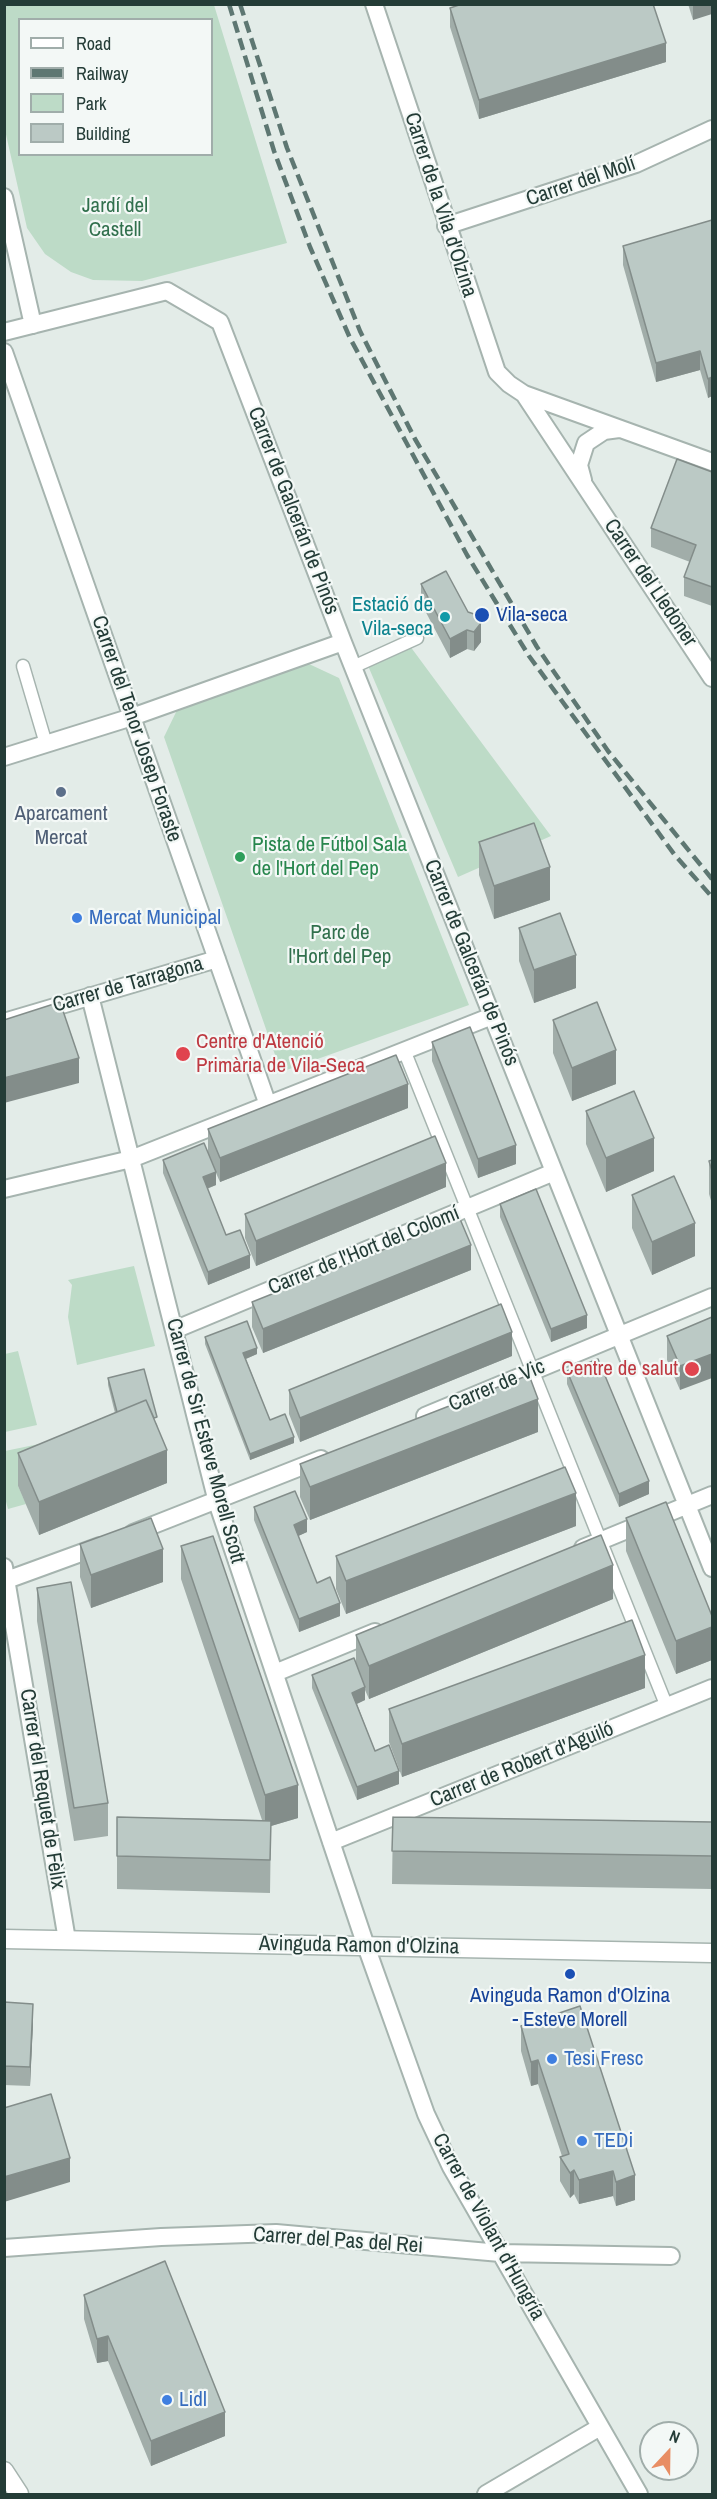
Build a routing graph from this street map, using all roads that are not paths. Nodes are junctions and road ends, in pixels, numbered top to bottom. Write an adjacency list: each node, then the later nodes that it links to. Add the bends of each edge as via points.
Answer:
1 (374, 4): 4 (street, Carrer de la Vila d'Olzina)
2 (712, 129): 4 (street, Carrer del Molí, via 636,164)
3 (4, 197): 5 (street)
4 (446, 226): 8 (street, Carrer de la Vila d'Olzina, via 490,358 497,372)
5 (33, 325): 6 (street); 13 (street, Carrer de Galcerán de Pinós, via 167,291 220,322)
6 (4, 332)
7 (4, 352): 17 (street, Carrer del Tenor Josep Foraste)
8 (525, 394): 9 (street); 11 (street, Carrer del Lledoner)
9 (625, 430): 10 (street); 11 (street, Carrer del Lledoner, via 604,431 586,443 579,465)
10 (712, 462)
11 (587, 489): 16 (street, Carrer del Lledoner)
12 (417, 638): 15 (street)
13 (343, 642): 15 (street, Carrer de Galcerán de Pinós); 17 (street)
14 (23, 666): 18 (street)
15 (353, 667): 22 (street, Carrer de Galcerán de Pinós)
16 (712, 678)
17 (132, 717): 18 (street); 20 (street, Carrer del Tenor Josep Foraste)
18 (45, 744): 19 (street)
19 (4, 756)
20 (217, 959): 21 (street, Carrer de Tarragona); 25 (street, Carrer del Tenor Josep Foraste)
21 (90, 996): 23 (street, Carrer de Tarragona); 26 (street, Carrer de Sir Esteve Morell Scott)
22 (492, 1016): 24 (street); 27 (street, Carrer de Galcerán de Pinós)
23 (4, 1022)
24 (405, 1050): 25 (street); 29 (street)
25 (268, 1105): 26 (street)
26 (131, 1159): 28 (street); 31 (street, Carrer de Sir Esteve Morell Scott)
27 (554, 1172): 29 (street, Carrer de l'Hort del Colomí); 32 (street, Carrer de Galcerán de Pinós)
28 (4, 1189)
29 (467, 1208): 31 (street, Carrer de l'Hort del Colomí); 33 (street)
30 (712, 1297): 32 (street, Carrer de Vic)
31 (174, 1329): 37 (street, Carrer de Sir Esteve Morell Scott)
32 (620, 1335): 33 (street, Carrer de Vic); 38 (street, Carrer de Galcerán de Pinós)
33 (533, 1371): 34 (street, Carrer de Vic); 39 (street)
34 (413, 1421)
35 (337, 1453): 37 (street)
36 (712, 1495): 38 (street)
37 (217, 1502): 42 (street); 44 (street, Carrer de Sir Esteve Morell Scott)
38 (687, 1505): 39 (street); 41 (street, Carrer de Galcerán de Pinós)
39 (600, 1541): 40 (street); 46 (street)
40 (568, 1554)
41 (712, 1568)
42 (6, 1576): 49 (street, Carrer del Requet de Fèlix)
43 (394, 1625): 44 (street)
44 (275, 1673): 47 (street, Carrer de Sir Esteve Morell Scott)
45 (712, 1688): 46 (street, Carrer de Robert d'Aguiló)
46 (667, 1707): 47 (street, Carrer de Robert d'Aguiló)
47 (331, 1842): 50 (street, Carrer de Sir Esteve Morell Scott)
48 (4, 1939): 49 (street, Avinguda Ramon d'Olzina)
49 (67, 1940): 50 (street, Avinguda Ramon d'Olzina)
50 (366, 1946): 51 (street, Avinguda Ramon d'Olzina); 53 (street, Carrer de Violant d'Hungría, via 426,2114)
51 (712, 1953)
52 (4, 2248): 53 (street, Carrer del Pas del Rei, via 276,2233)
53 (500, 2253): 54 (street, Carrer del Pas del Rei); 55 (street, Carrer de Violant d'Hungría)
54 (671, 2256)
55 (600, 2427): 58 (street); 59 (street, Carrer de Violant d'Hungría)
56 (4, 2471): 57 (street)
57 (19, 2494)
58 (486, 2494)
59 (639, 2494)

